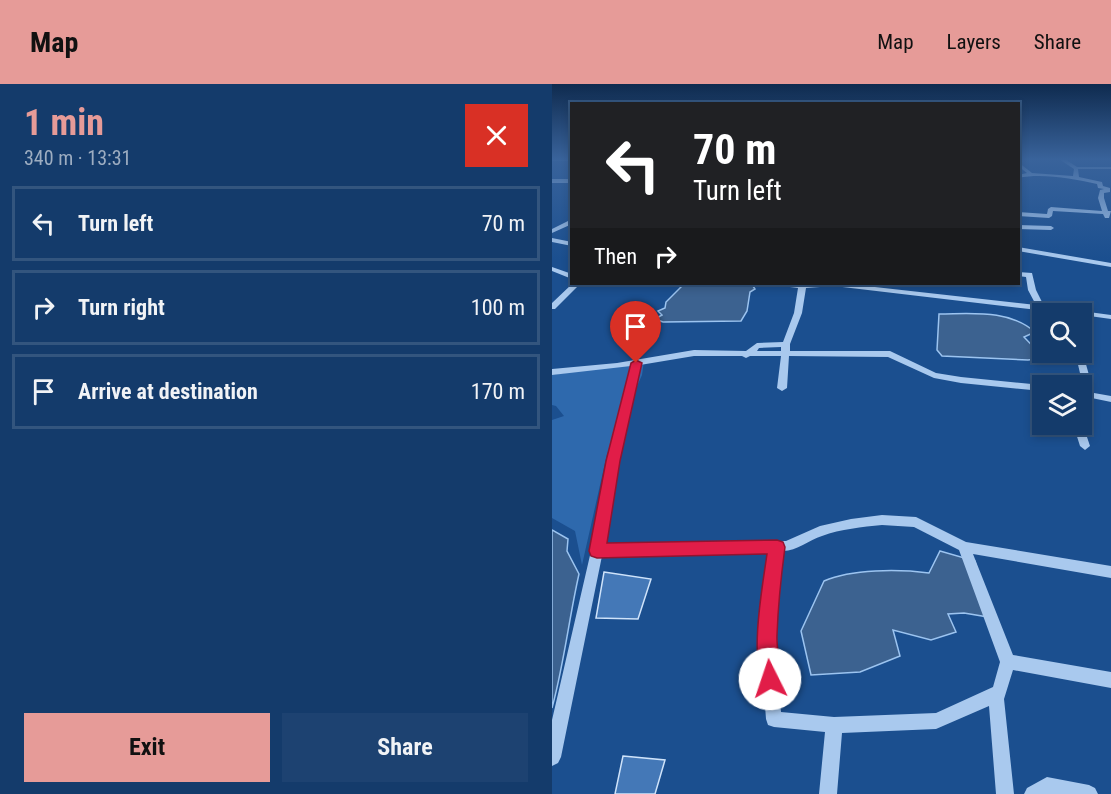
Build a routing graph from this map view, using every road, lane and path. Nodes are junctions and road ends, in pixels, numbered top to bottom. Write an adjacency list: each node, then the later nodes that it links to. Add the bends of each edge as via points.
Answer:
1 (1101, 192): 2 (street)
2 (1098, 198): 3 (street); 5 (street)
3 (1111, 199)
4 (1020, 214): 5 (street, via 1049,216 1051,209)
5 (1108, 214)
6 (570, 222): 9 (street)
7 (1020, 227): 8 (street)
8 (1051, 228)
9 (552, 231)
10 (552, 240): 11 (street)
11 (570, 244)
12 (1020, 249): 13 (street)
13 (1111, 265)
14 (552, 269): 16 (street)
15 (1020, 274): 24 (street, via 1029,275)
16 (570, 276)
17 (575, 285): 25 (street)
18 (789, 285): 22 (street)
19 (826, 285): 22 (street)
20 (844, 285): 23 (street)
21 (933, 285): 23 (street)
22 (802, 288): 29 (street)
23 (930, 294): 26 (street)
24 (1040, 303)
25 (552, 307)
26 (1032, 309)
27 (1092, 314): 28 (street)
28 (1111, 317)
29 (786, 349): 30 (street, via 746,355 694,353); 32 (street, via 890,354 933,375); 33 (street)
30 (636, 363): 31 (street); 40 (street)
31 (552, 372)
32 (1032, 387)
33 (782, 388)
34 (1092, 395): 35 (street)
35 (1111, 399)
36 (1082, 435): 37 (street)
37 (1085, 446)
38 (777, 547): 39 (street, via 820,531 882,520 916,522); 40 (street); 45 (street, via 767,639 774,719)
39 (964, 547): 41 (street); 42 (street)
40 (597, 551): 46 (street)
41 (1111, 572)
42 (1008, 662): 43 (street); 44 (street)
43 (1111, 680)
44 (996, 694): 45 (street, via 936,721); 48 (street)
45 (834, 725): 47 (street)
46 (552, 757)
47 (828, 794)
48 (1005, 794)
49 (1033, 794): 50 (street, via 1047,786)
50 (1089, 794)

